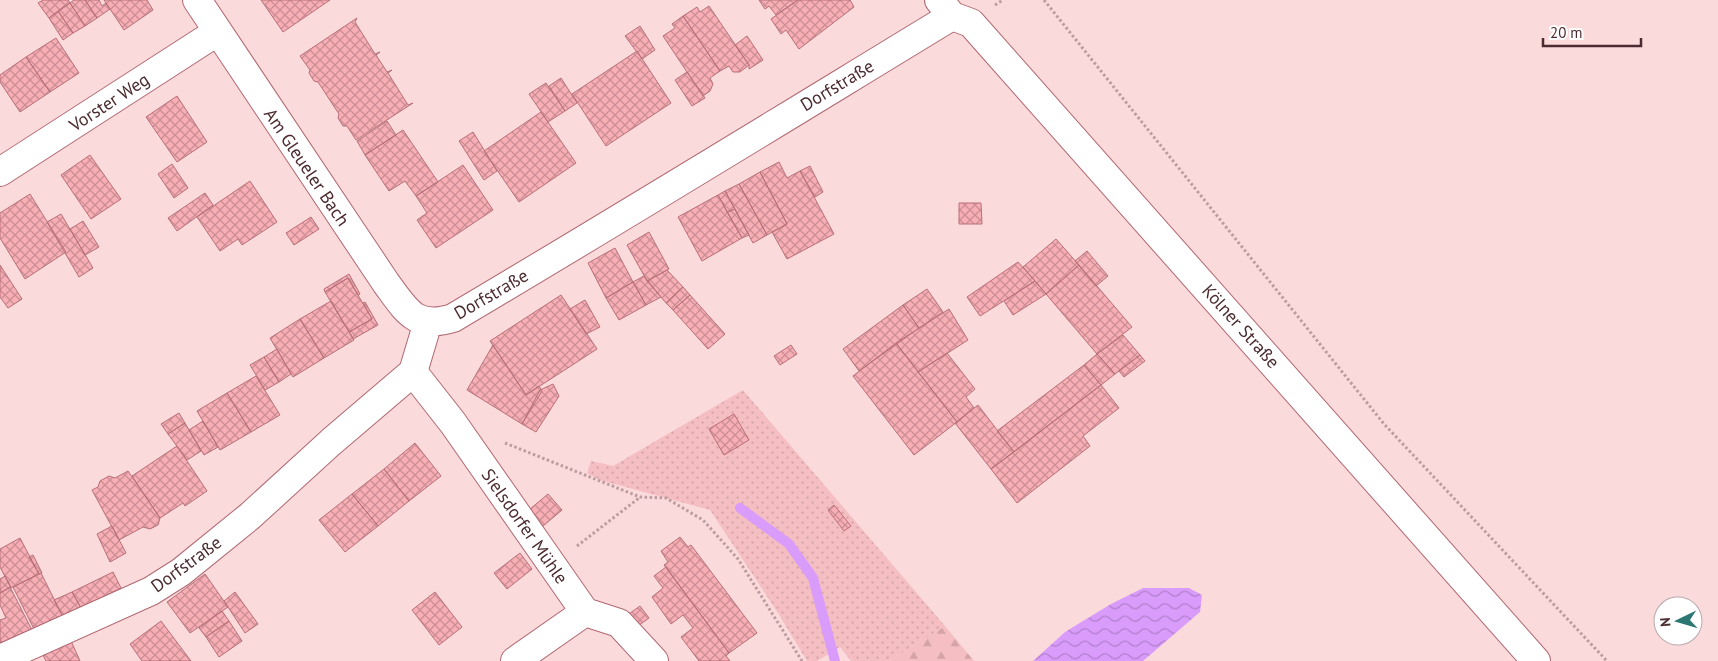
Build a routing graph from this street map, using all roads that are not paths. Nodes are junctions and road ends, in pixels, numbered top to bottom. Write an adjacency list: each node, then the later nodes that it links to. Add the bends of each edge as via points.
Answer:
1 (197, 0): 3 (street, Am Gleueler Bach)
2 (946, 8): 5 (street, Dorfstraße, via 800,107 655,198 453,318); 11 (street, Kölner Straße, via 971,23)
3 (217, 32): 4 (street, Vorster Weg); 5 (street, Am Gleueler Bach, via 386,283 410,314)
4 (0, 172)
5 (428, 322): 6 (street)
6 (413, 372): 7 (street, Sielsdorfer Mühle, via 453,423); 8 (street, Dorfstraße, via 250,516 181,572 151,591)
7 (585, 612): 9 (street); 10 (street, via 619,623)
8 (0, 659)
9 (514, 661)
10 (654, 661)
11 (1536, 661)

